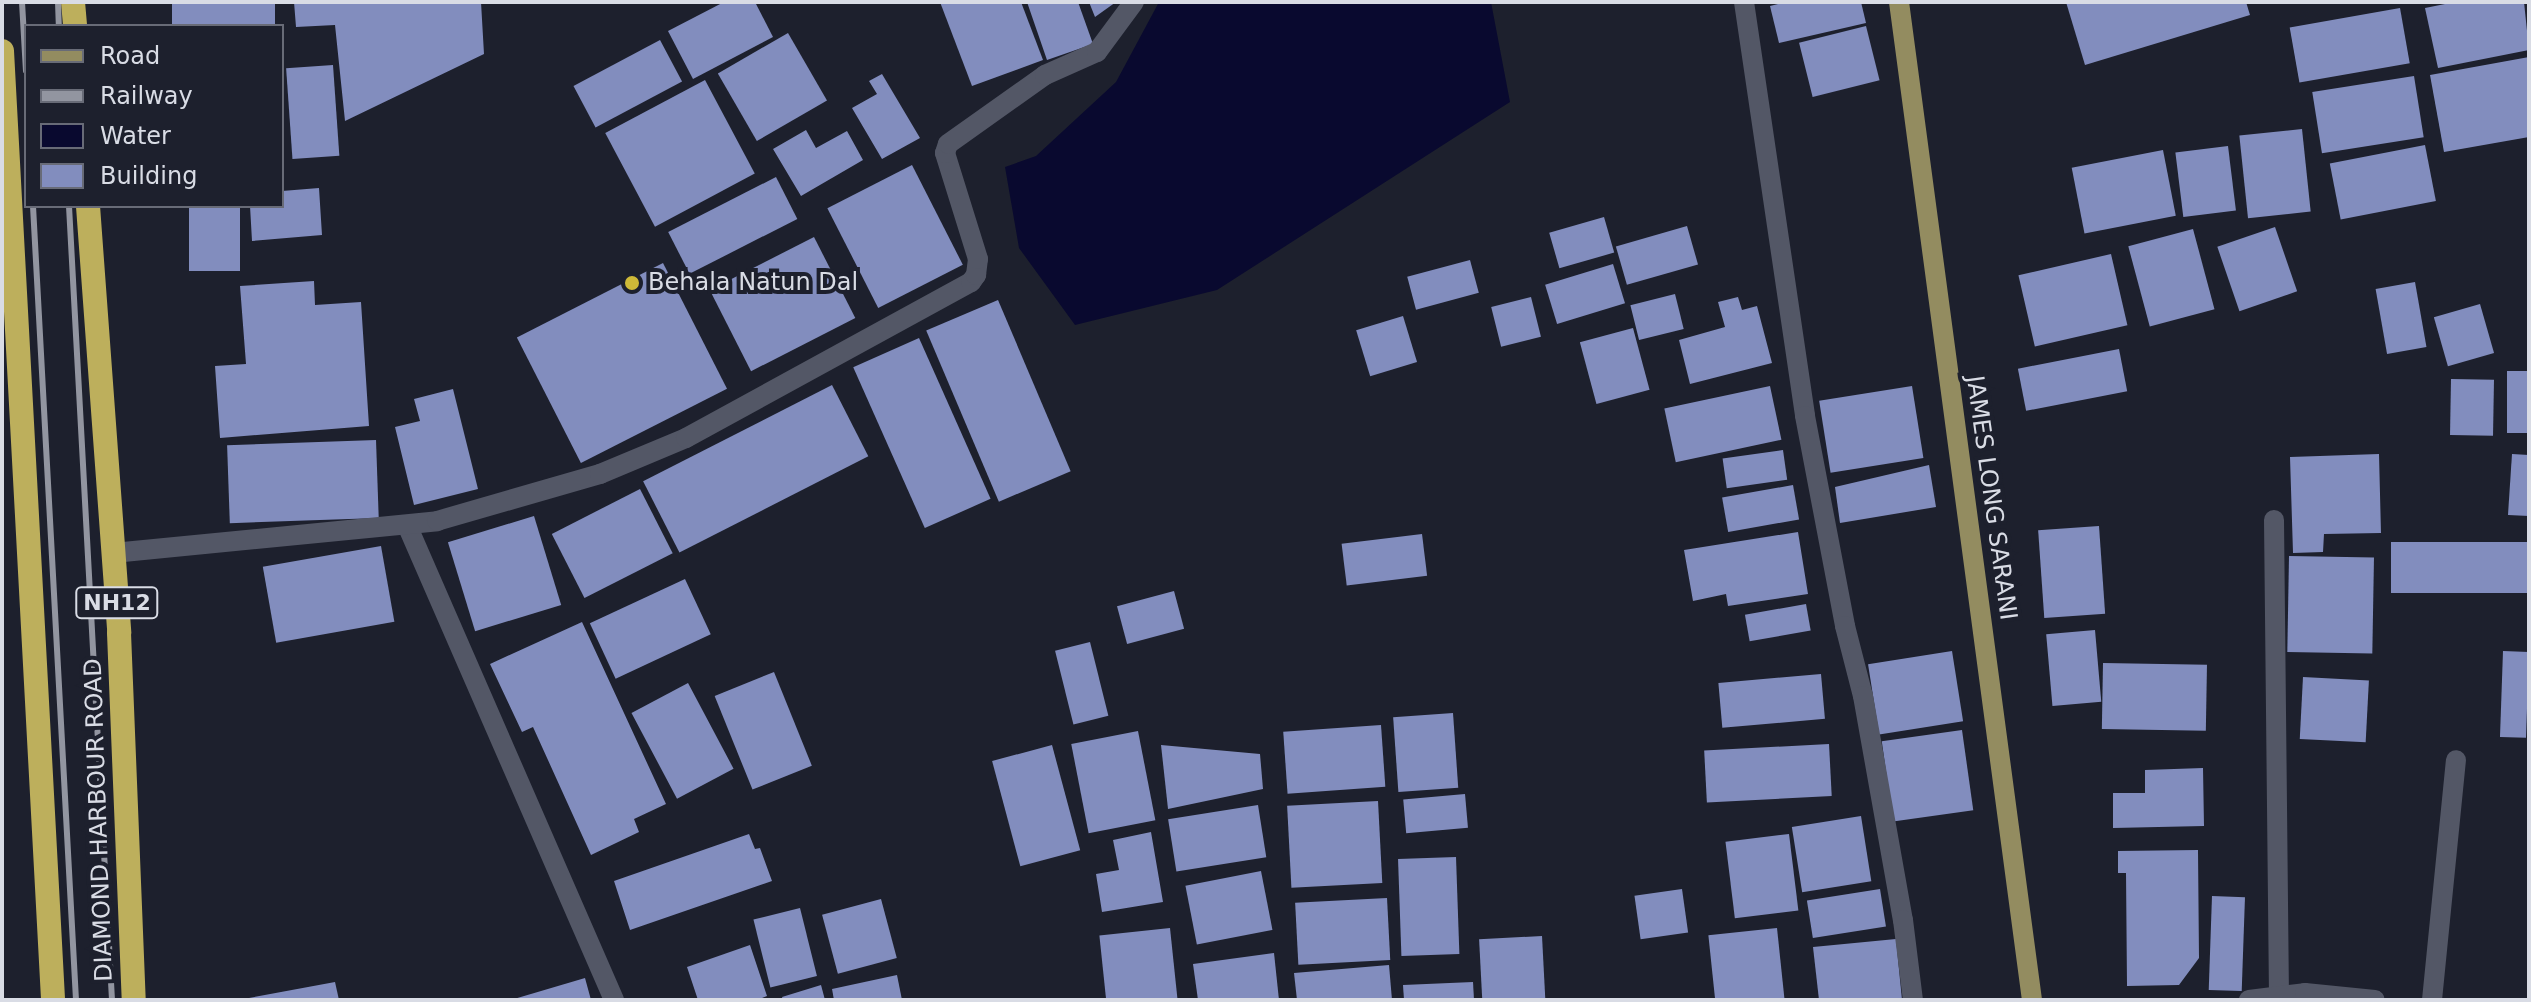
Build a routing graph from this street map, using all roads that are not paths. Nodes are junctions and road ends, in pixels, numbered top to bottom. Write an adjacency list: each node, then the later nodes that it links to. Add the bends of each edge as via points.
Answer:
1 (73, 2): 5 (highway)
2 (1134, 2): 9 (street, via 1097,52 1045,75 948,144 945,153 978,259 971,282 686,438 555,489)
3 (1744, 2): 16 (street, via 1805,416 1863,696)
4 (1899, 2): 17 (main road, JAMES LONG SARANI)
5 (75, 24)
6 (2, 51): 13 (highway)
7 (88, 208): 10 (highway, DIAMOND HARBOUR ROAD / NH12)
8 (2274, 520): 12 (street)
9 (407, 525): 10 (street); 15 (street)
10 (113, 553): 14 (highway, DIAMOND HARBOUR ROAD / NH12)
11 (2456, 760): 20 (street)
12 (2279, 996): 18 (street); 19 (street, via 2305,993)
13 (53, 1000)
14 (134, 1000)
15 (614, 1000)
16 (1913, 1000)
17 (2032, 1000)
18 (2249, 1000)
19 (2375, 1000)
20 (2432, 1000)

